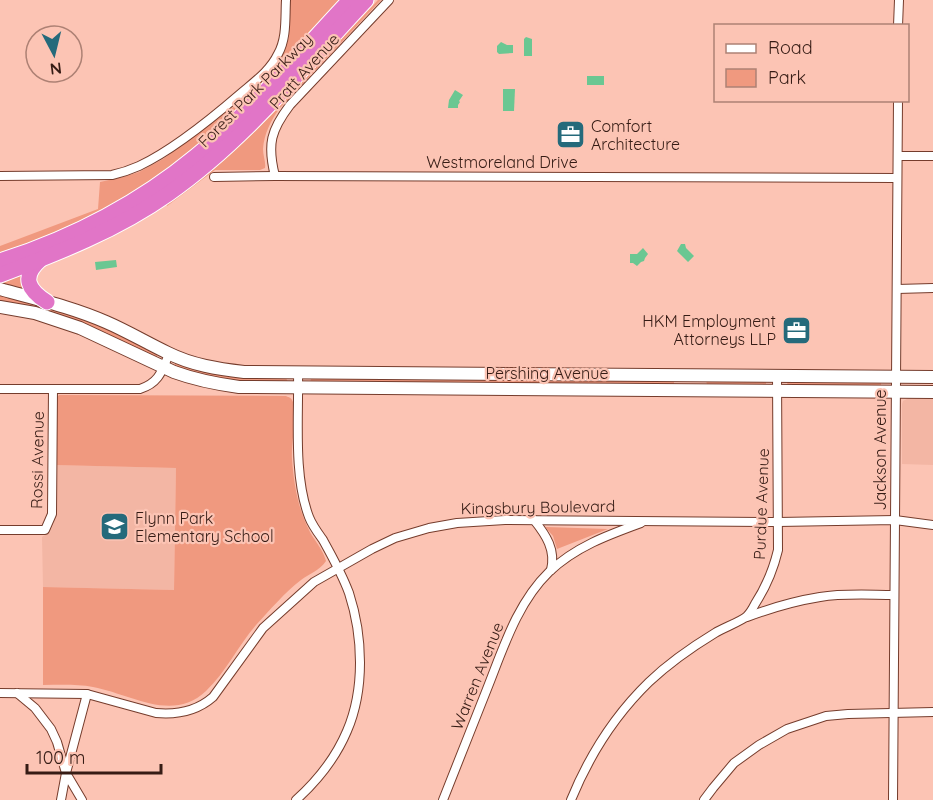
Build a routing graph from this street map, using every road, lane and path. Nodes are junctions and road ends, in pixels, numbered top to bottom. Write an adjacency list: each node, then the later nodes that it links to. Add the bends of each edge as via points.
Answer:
1 (286, 0): 10 (street, via 285,34 272,66 165,151 112,176)
2 (350, 0): 15 (highway, Forest Park Parkway, via 238,119 172,175 91,225)
3 (366, 0): 14 (highway, Forest Park Parkway, via 245,129 188,180 99,235)
4 (389, 0): 11 (street, Pratt Avenue, via 279,119 271,146)
5 (899, 0): 6 (street)
6 (898, 24)
7 (898, 102): 8 (street, Jackson Avenue)
8 (897, 156): 9 (street); 13 (street, Jackson Avenue)
9 (933, 156)
10 (0, 176)
11 (276, 176): 12 (street, Westmoreland Drive); 13 (street, Westmoreland Drive)
12 (214, 177)
13 (897, 178): 19 (street, Jackson Avenue)
14 (41, 260): 16 (highway, Forest Park Parkway); 20 (highway, via 31,270 29,280 33,291)
15 (0, 261)
16 (0, 275)
17 (933, 288): 19 (street)
18 (0, 289): 20 (street, Pershing Avenue)
19 (897, 289): 26 (street, Jackson Avenue)
20 (47, 302): 22 (street, Pershing Avenue, via 107,322)
21 (0, 307): 23 (street, Pershing Avenue, via 61,321)
22 (169, 354): 23 (street); 24 (street, Pershing Avenue, via 201,365 244,372)
23 (163, 367): 28 (street, Pershing Avenue, via 220,385); 30 (street, via 154,382 140,389)
24 (298, 372): 25 (street, Pershing Avenue); 28 (street)
25 (777, 376): 26 (street, Pershing Avenue); 31 (street, Purdue Avenue)
26 (896, 376): 27 (street, Pershing Avenue); 32 (street, Jackson Avenue)
27 (933, 376)
28 (299, 388): 31 (street, Pershing Avenue); 40 (street, via 302,489 309,517)
29 (0, 389): 30 (street)
30 (53, 389): 39 (street, Rossi Avenue, via 52,514 45,530)
31 (777, 391): 32 (street, Pershing Avenue); 37 (street, Purdue Avenue)
32 (896, 392): 33 (street, Pershing Avenue); 35 (street, Jackson Avenue)
33 (933, 392)
34 (534, 520): 36 (street, Kingsbury Boulevard); 40 (street, Kingsbury Boulevard, via 429,528 395,538); 41 (street, via 549,541)
35 (895, 520): 37 (street, Kingsbury Boulevard); 38 (street, Kingsbury Boulevard); 42 (street, Jackson Avenue)
36 (647, 521): 37 (street, Kingsbury Boulevard); 41 (street, Warren Avenue, via 583,547)
37 (778, 522): 43 (street, Purdue Avenue, via 774,567)
38 (933, 525)
39 (0, 530)
40 (338, 567): 46 (street, Kingsbury Boulevard, via 314,582 263,628 213,697 198,708 177,714 156,713); 52 (street, via 356,623 359,688 347,733 323,770)
41 (551, 570): 53 (street, Warren Avenue, via 518,615)
42 (894, 596): 43 (street, via 822,597); 48 (street, Jackson Avenue)
43 (747, 617): 54 (street, via 694,645 649,682 607,732)
44 (0, 693): 45 (street, Kingsbury Boulevard)
45 (17, 693): 46 (street, Kingsbury Boulevard); 49 (street, via 51,729)
46 (87, 694): 49 (street)
47 (933, 712): 48 (street)
48 (894, 713): 55 (street, via 826,716 787,729 734,763); 56 (street, Jackson Avenue)
49 (66, 773): 50 (street); 51 (street)
50 (61, 800)
51 (82, 800)
52 (296, 800)
53 (443, 800)
54 (571, 800)
55 (704, 800)
56 (893, 800)

